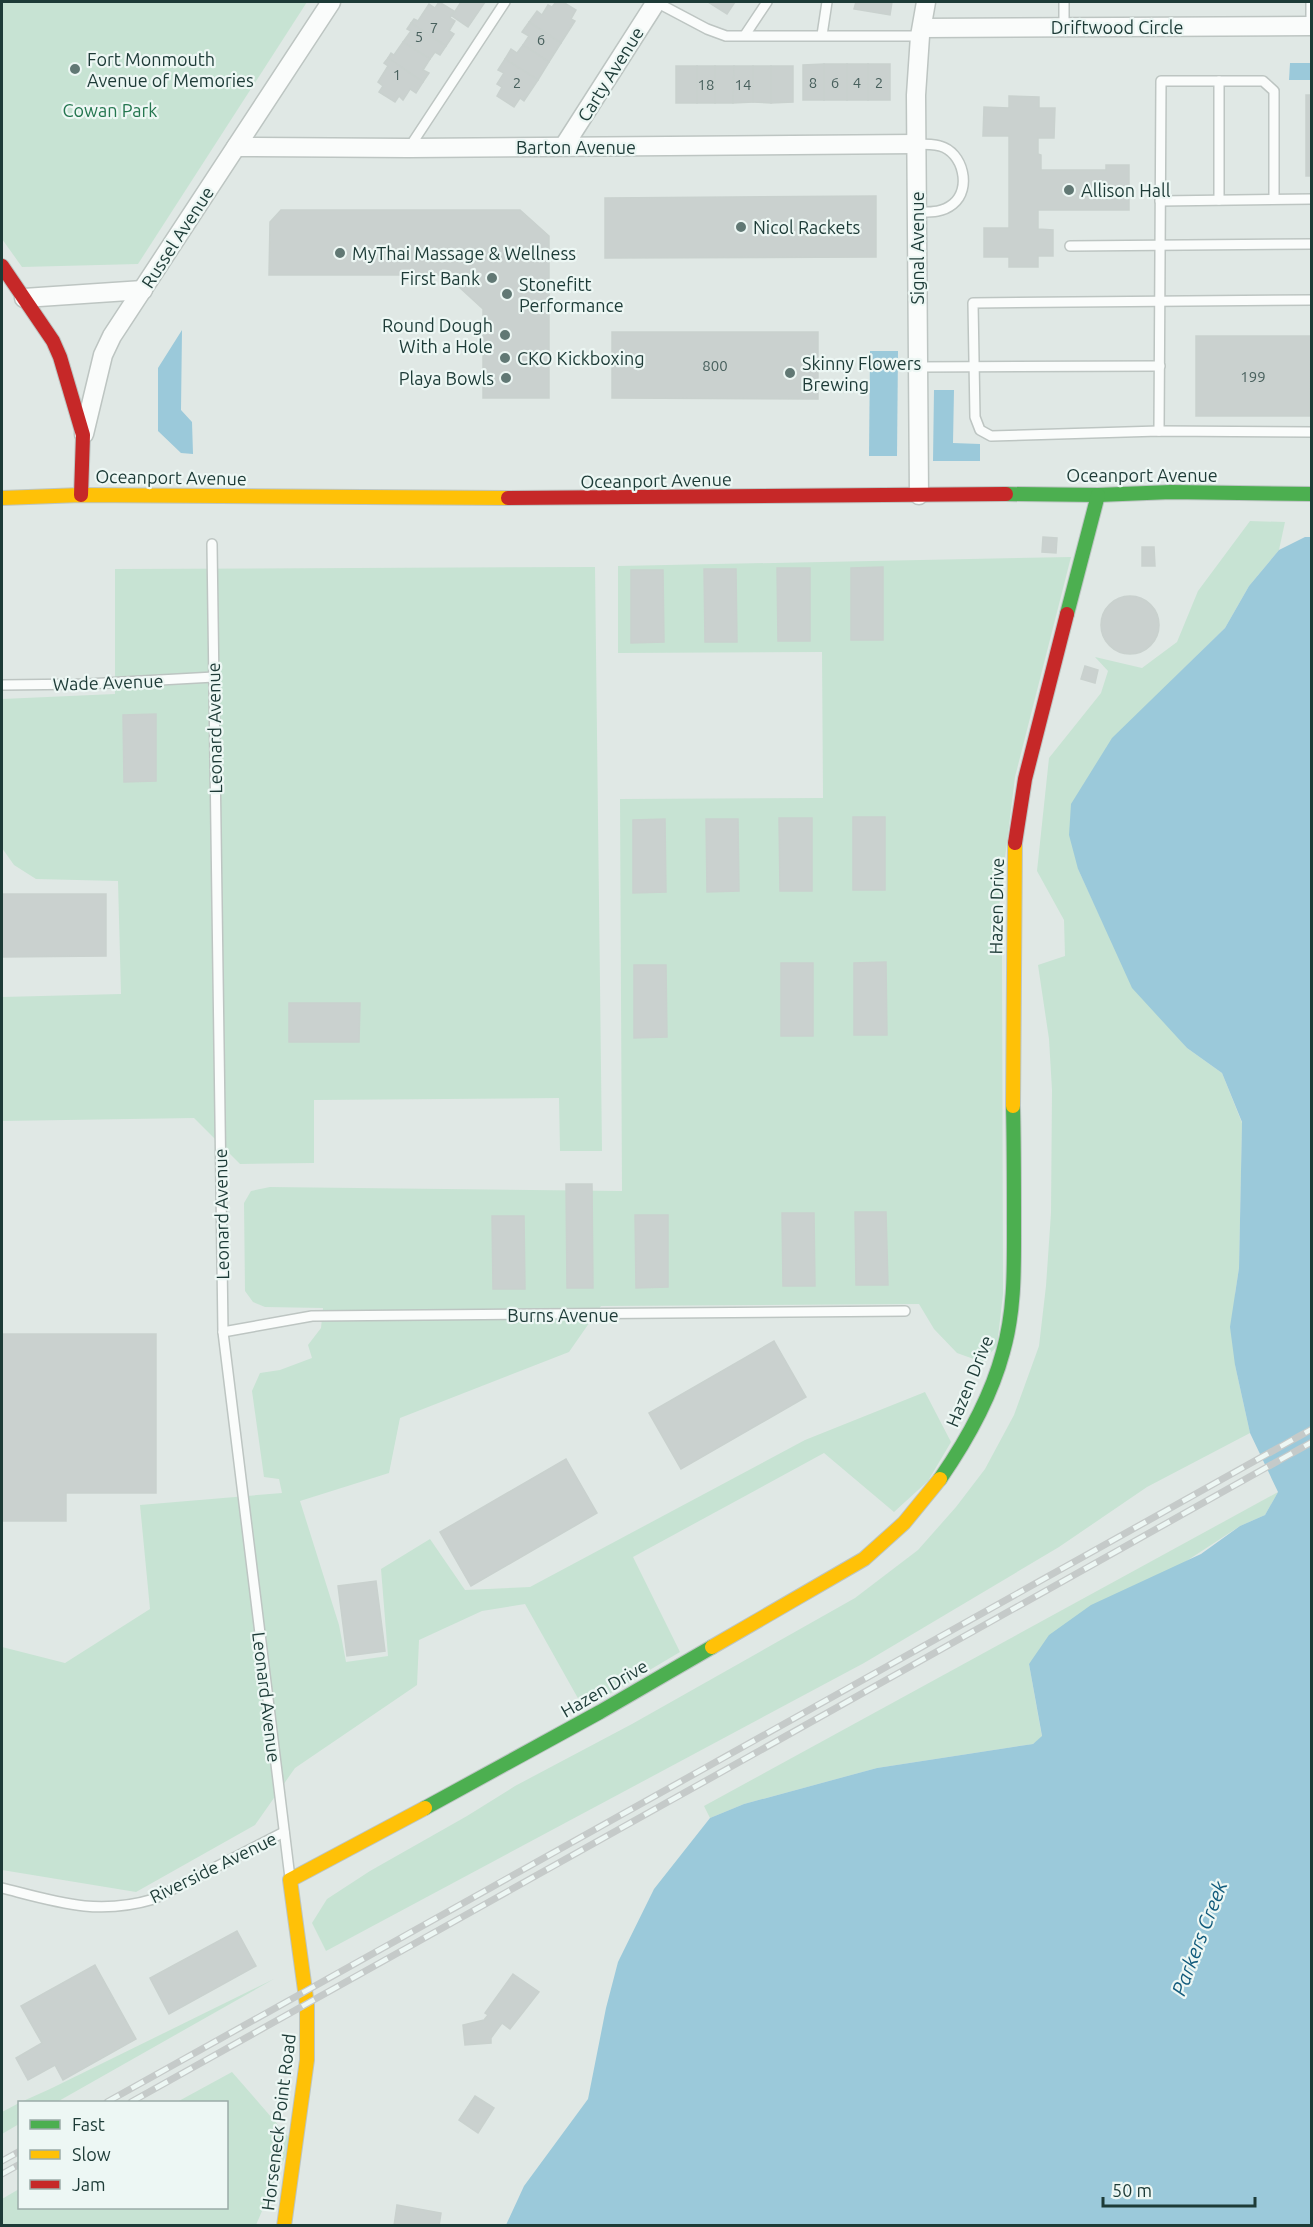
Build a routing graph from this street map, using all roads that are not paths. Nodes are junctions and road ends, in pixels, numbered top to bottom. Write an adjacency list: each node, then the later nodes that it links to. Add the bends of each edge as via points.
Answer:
1 (331, 2): 17 (street, Russel Avenue)
2 (505, 2): 18 (lane)
3 (656, 2): 12 (lane, via 707,29 726,36); 16 (street, Carty Avenue)
4 (767, 2): 12 (lane)
5 (827, 2): 13 (lane)
6 (926, 2): 11 (street, Signal Avenue)
7 (1065, 2): 10 (lane)
8 (1311, 2): 9 (lane)
9 (1311, 26): 10 (street, Driftwood Circle)
10 (1064, 27): 11 (street, Driftwood Circle)
11 (921, 32): 13 (lane); 15 (street, Signal Avenue)
12 (745, 35): 13 (lane)
13 (822, 35)
14 (1219, 81): 19 (lane, via 1263,81 1274,91); 21 (lane); 22 (lane, via 1161,81)
15 (916, 144): 16 (street, Barton Avenue); 23 (street, Signal Avenue); 23 (lane, via 942,146 953,154 960,163 963,186 952,205 939,212)
16 (564, 146): 18 (street, Barton Avenue)
17 (236, 147): 18 (street, Barton Avenue); 28 (street, Russel Avenue)
18 (409, 148)
19 (1274, 199): 20 (lane); 21 (lane)
20 (1311, 199)
21 (1218, 200): 22 (lane)
22 (1160, 201): 25 (lane)
23 (917, 212): 33 (street, Signal Avenue)
24 (1311, 244): 25 (lane)
25 (1160, 245): 26 (lane); 30 (lane)
26 (1070, 246)
27 (2, 266): 29 (street)
28 (143, 290): 29 (street); 37 (street, Russel Avenue, via 104,355)
29 (24, 298): 37 (street, via 60,357)
30 (1160, 300): 31 (lane); 32 (lane); 34 (lane, via 973,303)
31 (1311, 300)
32 (1160, 366): 34 (lane); 35 (lane)
33 (918, 367): 34 (lane); 40 (street, Signal Avenue)
34 (975, 367): 35 (lane, via 975,417 980,430 991,436)
35 (1159, 431): 36 (lane)
36 (1311, 432)
37 (83, 435): 39 (street, Russel Avenue)
38 (1311, 494): 41 (street, Oceanport Avenue)
39 (81, 495): 40 (street, Oceanport Avenue, via 574,499); 42 (street, Oceanport Avenue)
40 (920, 495): 41 (street, Oceanport Avenue)
41 (1098, 495): 49 (street, Hazen Drive, via 1025,779 1015,838 1014,1281 1004,1352 958,1452 913,1515 881,1546 845,1571 600,1712)
42 (2, 498)
43 (212, 544): 44 (lane, Leonard Avenue)
44 (214, 677): 45 (lane, Wade Avenue); 47 (lane, Leonard Avenue)
45 (2, 685)
46 (904, 1311): 47 (lane, Burns Avenue, via 312,1316)
47 (223, 1332): 48 (lane, Leonard Avenue)
48 (284, 1832): 49 (lane, Leonard Avenue); 50 (lane, Riverside Avenue, via 154,1899 132,1905 82,1906)
49 (290, 1880): 51 (street, Horseneck Point Road, via 307,2005 307,2060)
50 (2, 1888)
51 (284, 2226)

